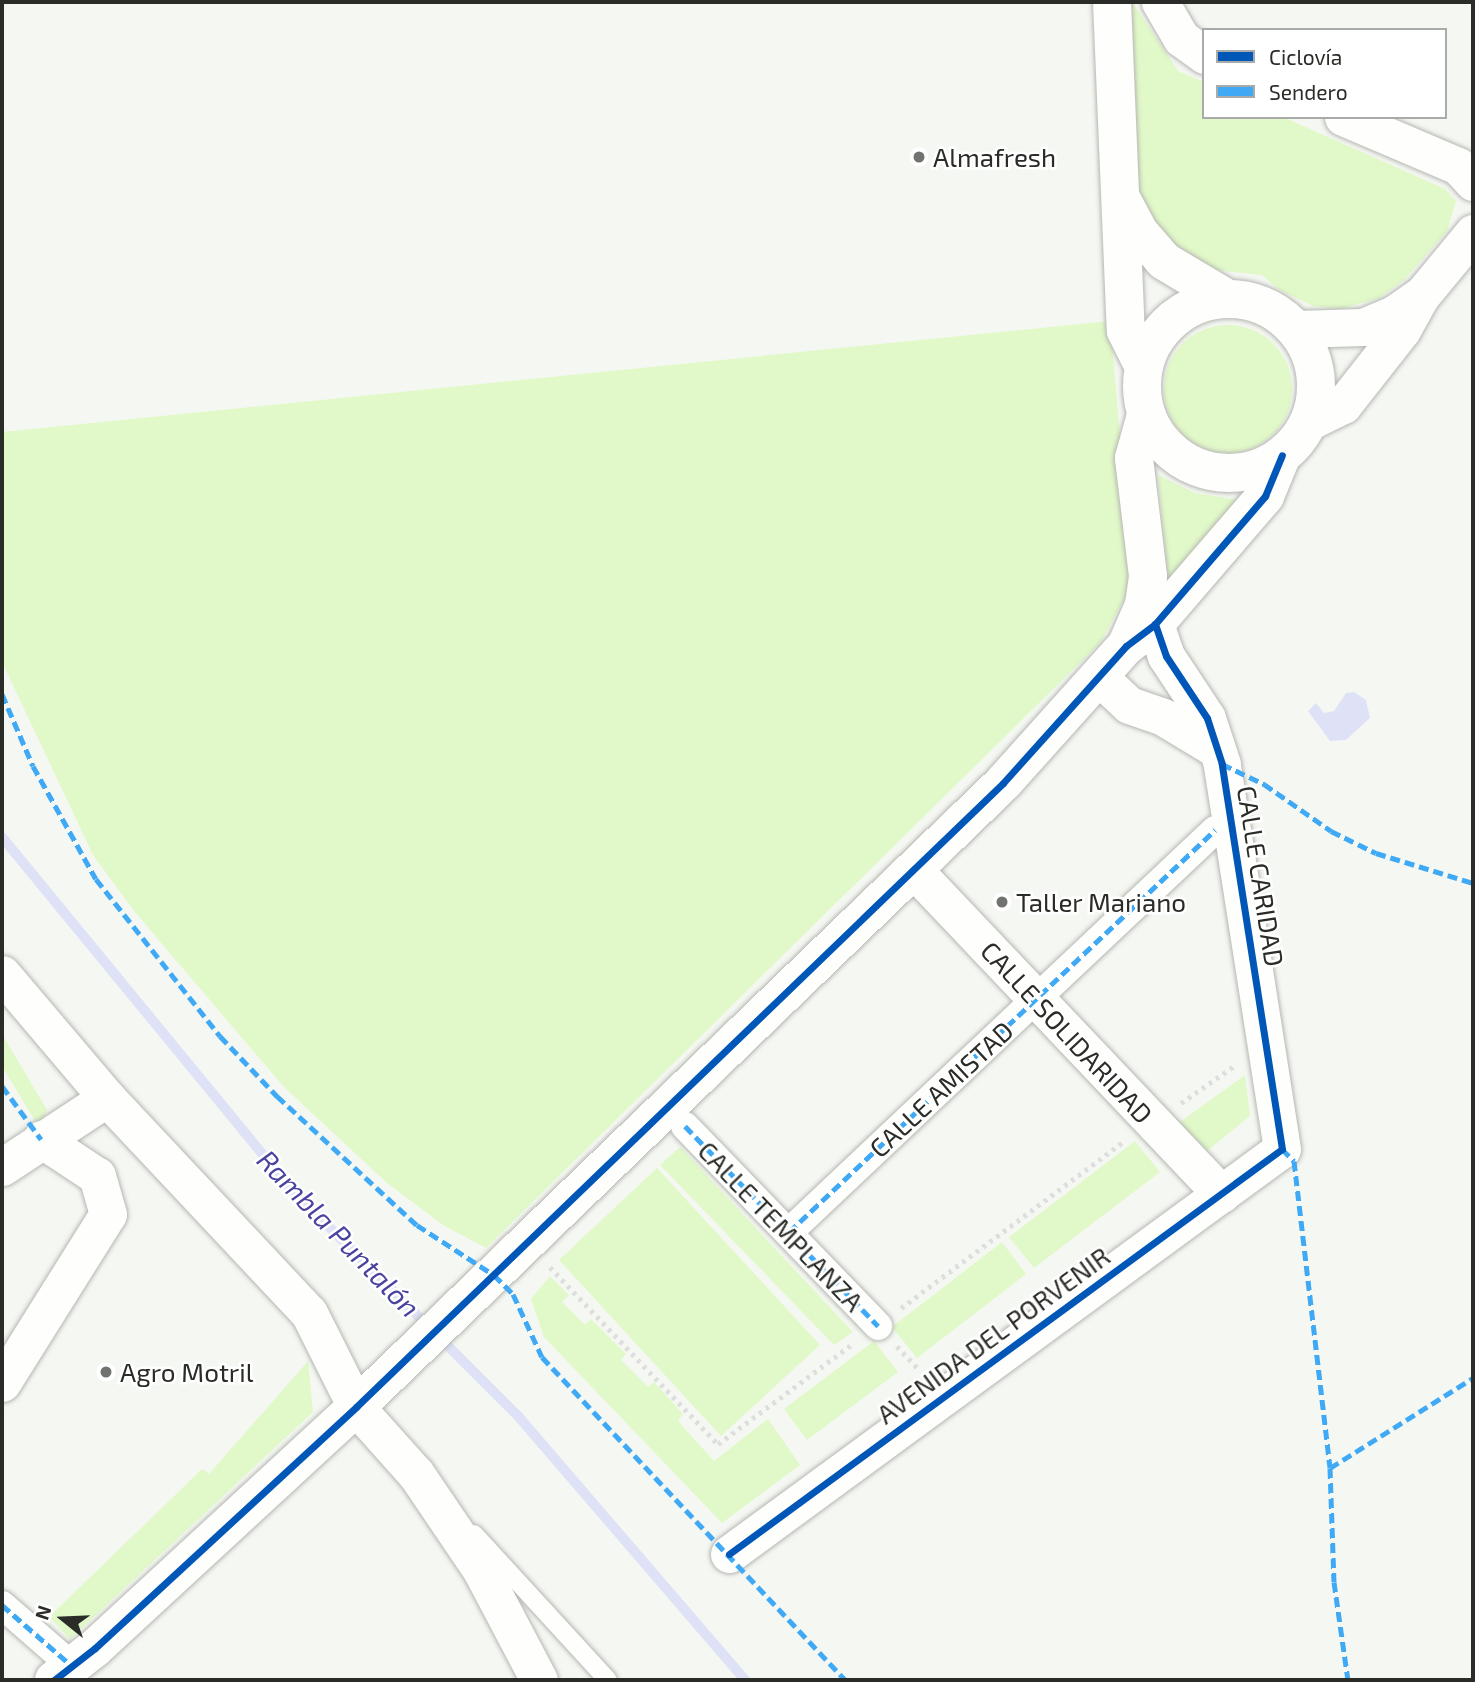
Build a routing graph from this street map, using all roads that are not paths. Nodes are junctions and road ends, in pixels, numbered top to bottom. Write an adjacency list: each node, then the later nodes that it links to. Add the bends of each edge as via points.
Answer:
1 (1112, 2): 6 (street)
2 (1160, 2): 3 (street, via 1181,38)
3 (1202, 54)
4 (1348, 119): 5 (street, via 1458,166)
5 (1473, 182)
6 (1122, 200): 9 (street, via 1139,232 1164,261); 11 (street, via 1118,230 1126,331)
7 (1473, 233): 8 (street)
8 (1421, 296): 10 (street, via 1363,327); 13 (street, via 1402,330 1343,405)
9 (1226, 298): 10 (street, via 1252,301 1276,312); 11 (street, via 1198,304 1173,318 1154,340)
10 (1296, 329): 13 (street, via 1315,374 1315,399)
11 (1144, 367): 12 (street)
12 (1146, 415): 14 (street, via 1160,439 1179,458 1204,470 1231,473 1258,468); 15 (street, via 1134,458 1148,576)
13 (1308, 422): 14 (street)
14 (1282, 455): 15 (street, via 1265,496)
15 (1141, 635): 16 (street); 17 (street, CALLE CARIDAD, via 1166,656 1207,718)
16 (1099, 677): 17 (street, via 1129,705 1163,717); 19 (street, via 1003,783)
17 (1217, 755): 25 (street, CALLE CARIDAD)
18 (1215, 830): 21 (street, CALLE AMISTAD)
19 (913, 869): 21 (street, CALLE SOLIDARIDAD); 31 (street)
20 (2, 974): 22 (street)
21 (1036, 999): 27 (street, CALLE SOLIDARIDAD); 28 (street, CALLE AMISTAD)
22 (107, 1098): 24 (street); 31 (street, via 309,1313)
23 (685, 1126): 28 (street, CALLE TEMPLANZA)
24 (41, 1139): 26 (street); 30 (street, via 97,1176 108,1214)
25 (1282, 1149): 27 (street, AVENIDA DEL PORVENIR)
26 (2, 1167)
27 (1221, 1194): 33 (street, AVENIDA DEL PORVENIR)
28 (789, 1232): 29 (street, CALLE TEMPLANZA)
29 (878, 1325)
30 (2, 1383)
31 (365, 1398): 32 (street); 35 (street)
32 (416, 1474): 36 (street, via 481,1570); 37 (lane)
33 (729, 1555)
34 (2, 1605): 35 (street)
35 (63, 1673)
36 (539, 1680)
37 (608, 1680)

